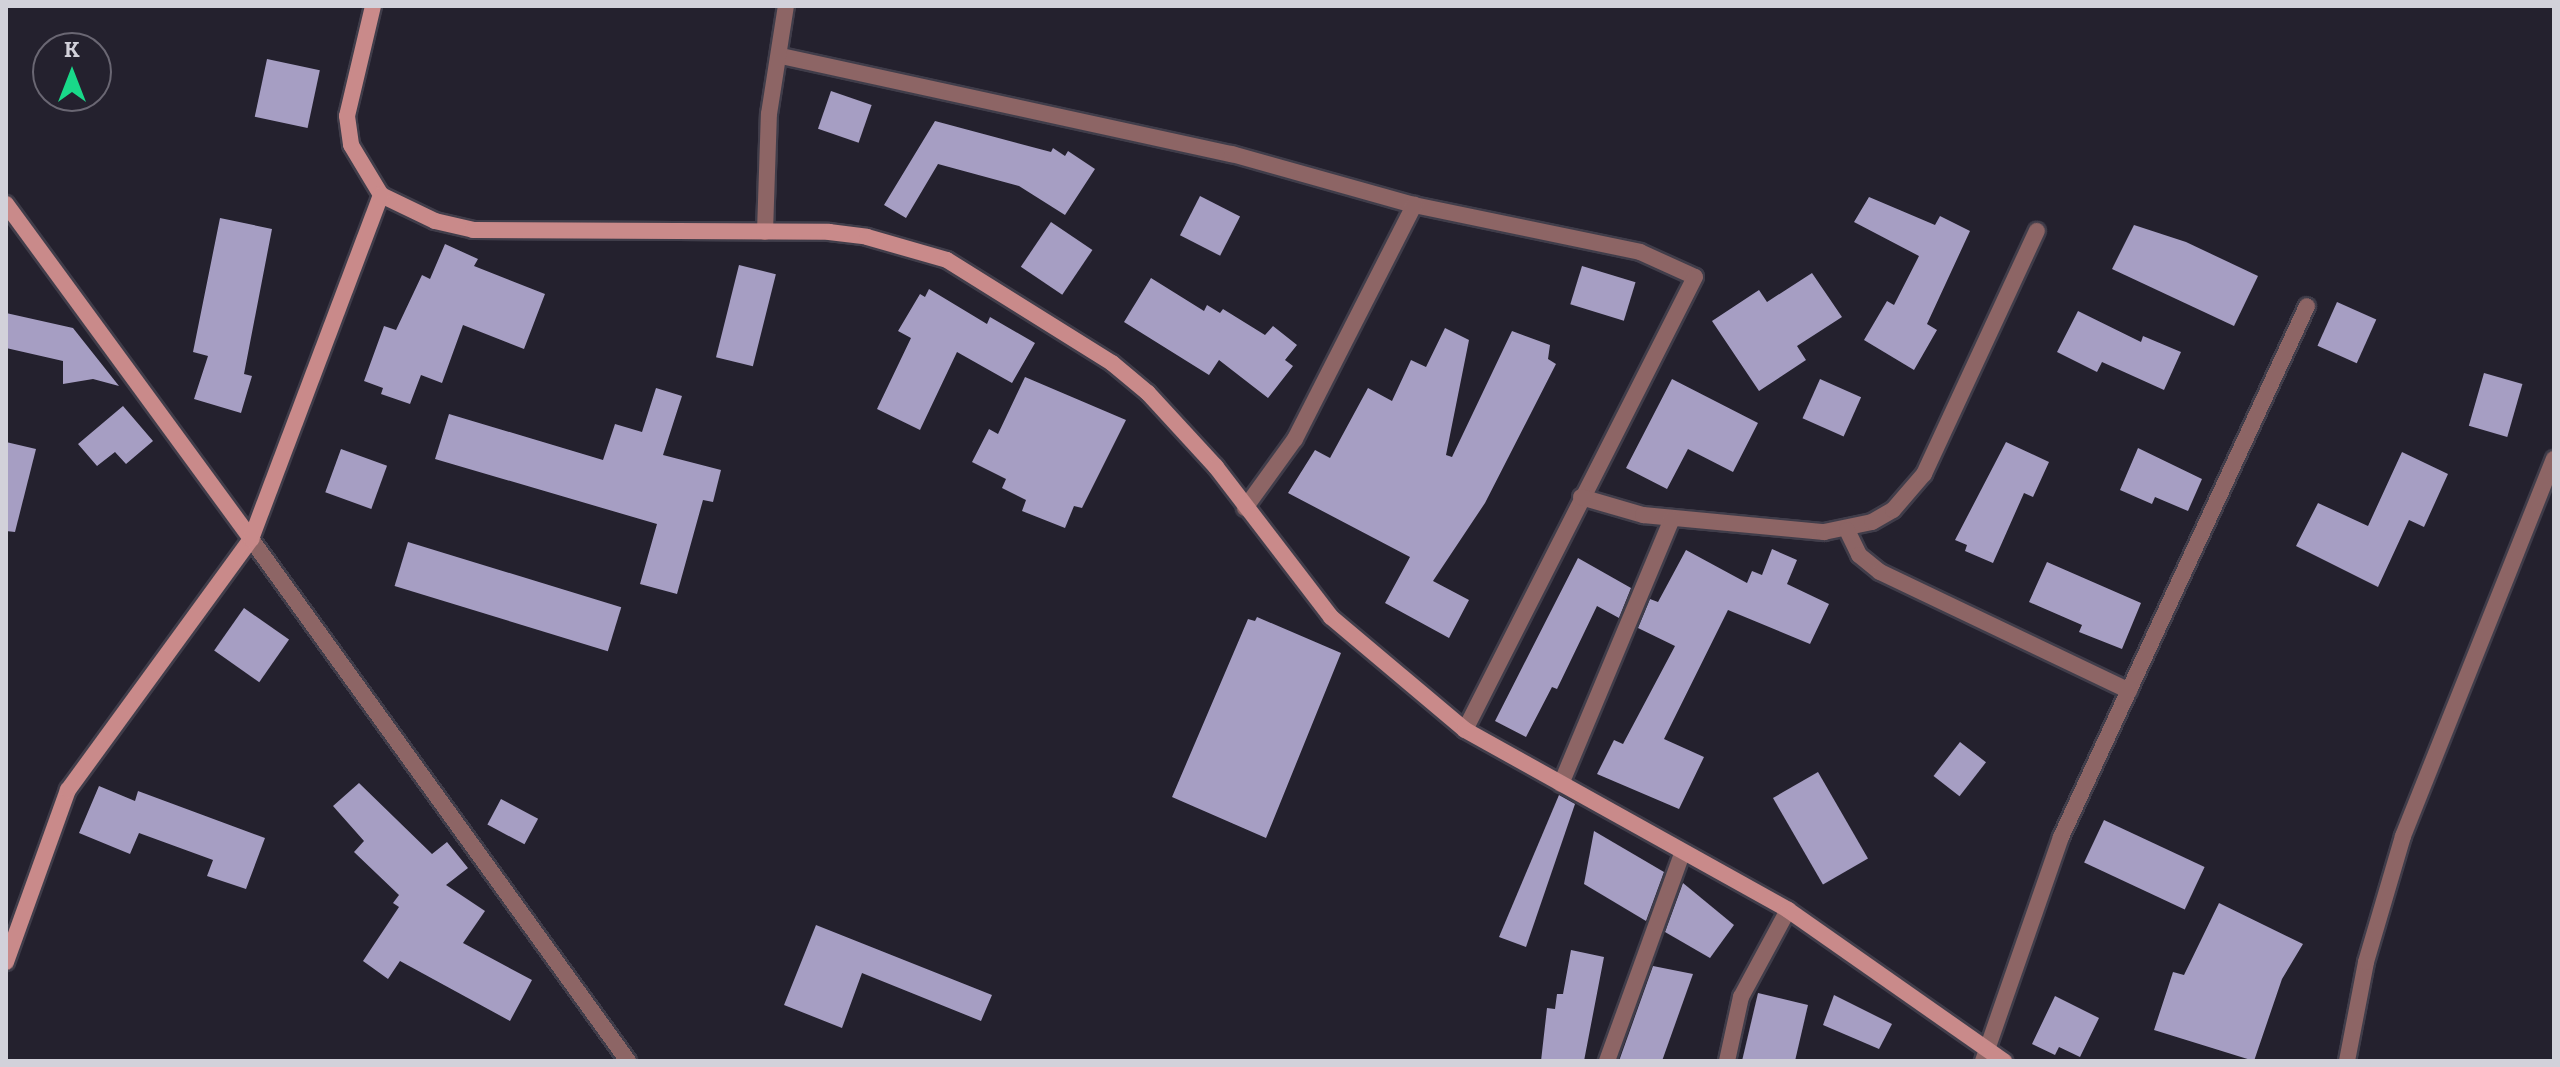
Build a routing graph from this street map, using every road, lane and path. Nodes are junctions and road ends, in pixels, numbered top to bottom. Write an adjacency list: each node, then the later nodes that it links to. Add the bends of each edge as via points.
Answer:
1 (373, 6): 4 (street, via 347,116 351,145)
2 (786, 6): 3 (street)
3 (781, 56): 6 (street, via 1232,154); 8 (street, via 769,114)
4 (381, 195): 8 (street, via 435,221 473,230); 15 (street)
5 (6, 204): 15 (street)
6 (1414, 205): 11 (street, via 1640,252 1695,277); 12 (street, via 1295,439)
7 (2037, 231): 14 (street, via 1924,474 1893,510)
8 (765, 232): 12 (street, via 867,237 947,260 1112,363 1182,426)
9 (2307, 306): 16 (street)
10 (2554, 459): 27 (street, via 2403,836 2366,962)
11 (1581, 497): 13 (street); 17 (street)
12 (1245, 508): 17 (street, via 1331,617)
13 (1672, 519): 14 (street); 18 (street)
14 (1847, 530): 16 (street, via 1859,555 1880,572)
15 (251, 539): 21 (street, via 68,790); 23 (street)
16 (2129, 691): 22 (street, via 2061,837)
17 (1465, 730): 18 (street)
18 (1561, 784): 19 (street)
19 (1682, 854): 20 (street); 24 (street)
20 (1788, 910): 22 (street); 25 (street, via 1741,997)
21 (6, 962)
22 (1985, 1054): 26 (street)
23 (628, 1061)
24 (1607, 1061)
25 (1727, 1061)
26 (2004, 1061)
27 (2347, 1061)

